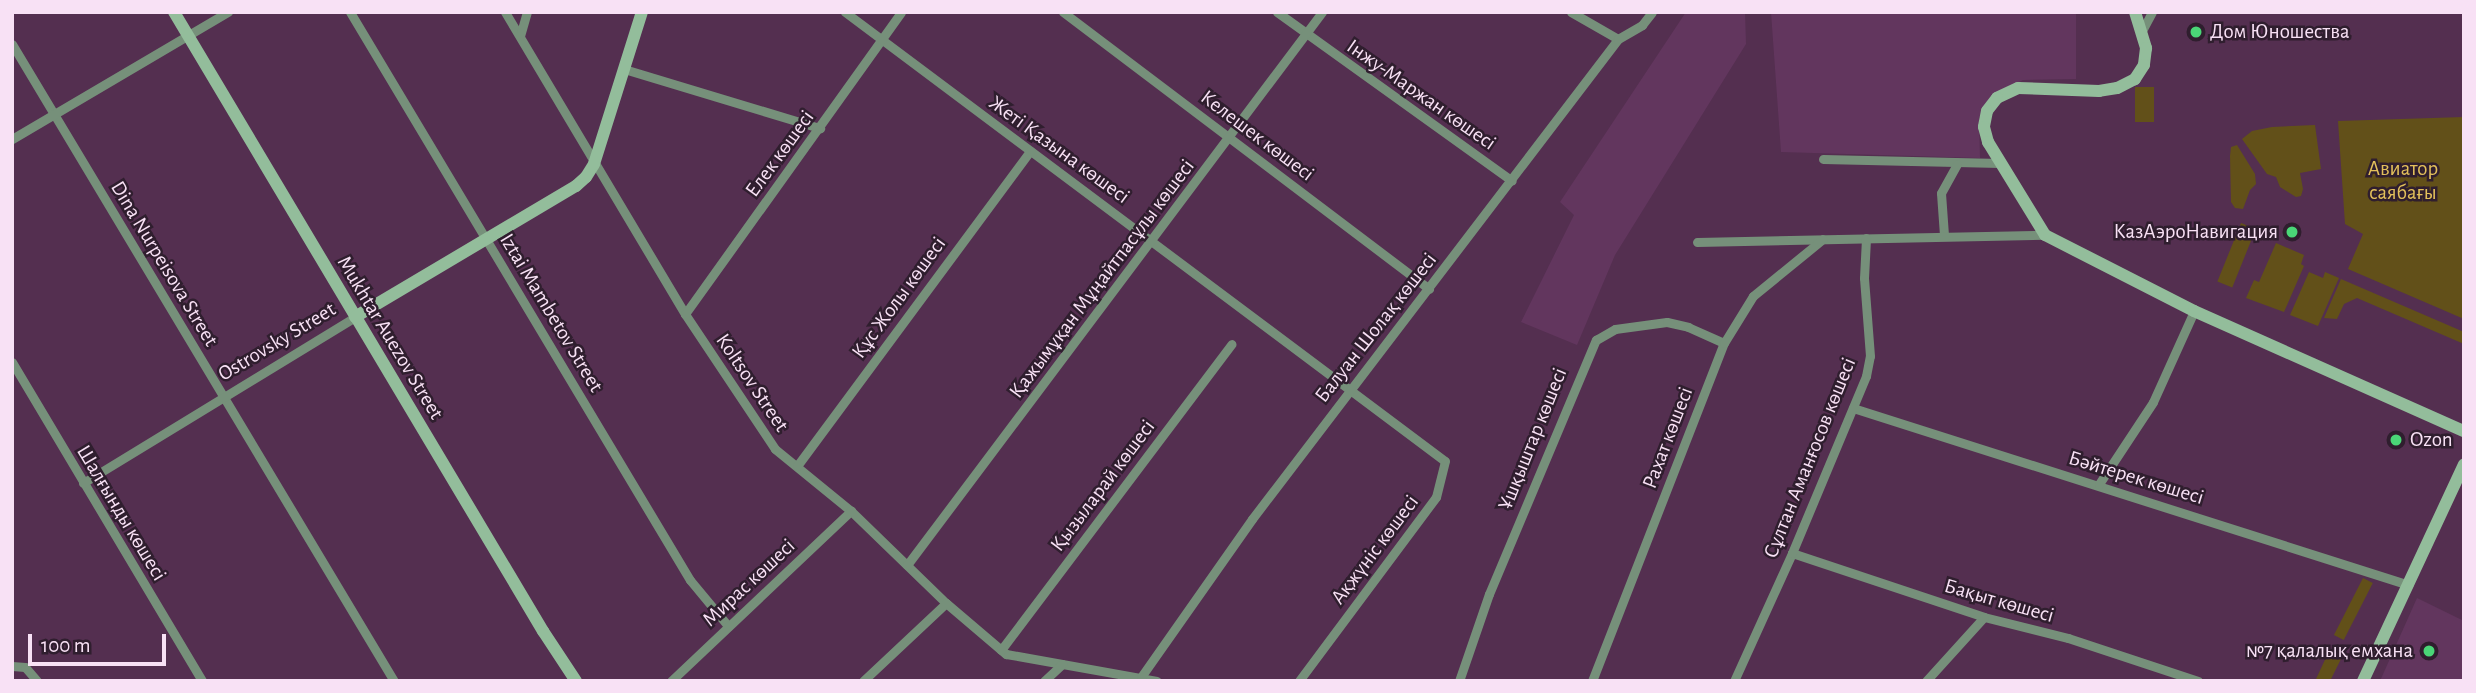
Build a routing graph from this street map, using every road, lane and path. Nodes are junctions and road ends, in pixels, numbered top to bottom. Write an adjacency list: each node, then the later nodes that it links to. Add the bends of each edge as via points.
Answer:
1 (174, 12): 18 (street, Mukhtar Auezov Street)
2 (228, 12): 18 (street)
3 (350, 12): 36 (street, Iztai Mambetov Street)
4 (505, 12): 19 (street, Koltsov Street)
5 (527, 12): 19 (street)
6 (642, 12): 23 (street)
7 (845, 12): 20 (street, Жеті Қазына көшесі)
8 (901, 12): 20 (street, Елек көшесі)
9 (1063, 12): 26 (street, Келешек көшесі)
10 (1278, 12): 17 (street, Інжу-Маржан көшесі)
11 (1322, 12): 17 (street, Қажымұқан Мұңайтпасұлы көшесі)
12 (1571, 12): 21 (street)
13 (1652, 12): 21 (street, Балуан Шолақ көшесі, via 1642,25)
14 (2136, 12): 16 (street)
15 (2152, 12): 16 (street)
16 (2143, 29): 31 (street, via 2144,65 2126,84 2099,91 2025,87 1997,98 1987,111 1984,127)
17 (1306, 34): 26 (street, Қажымұқан Мұңайтпасұлы көшесі); 33 (street, Інжу-Маржан көшесі)
18 (188, 36): 24 (street); 44 (street, Mukhtar Auezov Street)
19 (520, 36): 32 (street, Koltsov Street)
20 (881, 39): 25 (street, Елек көшесі); 28 (street, Жеті Қазына көшесі)
21 (1618, 39): 33 (street, Балуан Шолақ көшесі)
22 (12, 44): 24 (street, Dina Nurpeisova Street)
23 (624, 69): 25 (street); 32 (street)
24 (55, 114): 27 (street); 49 (street, Dina Nurpeisova Street)
25 (820, 128): 43 (street, Елек көшесі)
26 (1230, 138): 39 (street, Қажымұқан Мұңайтпасұлы көшесі); 41 (street, Келешек көшесі)
27 (12, 139)
28 (1030, 151): 39 (street, Жеті Қазына көшесі); 53 (street, Құс Жолы көшесі)
29 (1823, 159): 30 (street)
30 (1957, 163): 31 (street); 34 (street, via 1941,193)
31 (2000, 163): 35 (street)
32 (594, 164): 36 (street, Ostrovsky Street, via 576,186); 43 (street, Koltsov Street)
33 (1512, 181): 41 (street, Балуан Шолақ көшесі)
34 (1944, 235): 35 (street); 37 (street)
35 (2046, 235): 42 (street)
36 (485, 238): 44 (street, Ostrovsky Street); 62 (street, Iztai Mambetov Street, via 690,580)
37 (1866, 238): 38 (street); 50 (street, Сұлтан Аманғосов көшесі, via 1870,356)
38 (1823, 239): 40 (street); 45 (street, Рахат көшесі, via 1753,296)
39 (1153, 241): 48 (street, Жеті Қазына көшесі); 58 (street, Қажымұқан Мұңайтпасұлы көшесі)
40 (1697, 242)
41 (1429, 289): 48 (street, Балуан Шолақ көшесі)
42 (2194, 311): 51 (street); 55 (street, via 2153,402)
43 (685, 314): 53 (street, Koltsov Street, via 775,449)
44 (355, 317): 49 (street, Ostrovsky Street); 71 (street, Mukhtar Auezov Street)
45 (1724, 343): 77 (street, Ұшқыштар көшесі, via 1667,322 1615,328 1593,343 1489,594); 78 (street, Рахат көшесі)
46 (1232, 344): 63 (street, Қызыларай көшесі)
47 (12, 362): 54 (street, Шалғынды көшесі)
48 (1349, 392): 67 (street, Балуан Шолақ көшесі); 76 (street, Ақжүніс көшесі, via 1445,461 1436,497)
49 (223, 398): 54 (street, Ostrovsky Street); 70 (street, Dina Nurpeisova Street)
50 (1853, 408): 55 (street, Бәйтерек көшесі); 57 (street, Сұлтан Аманғосов көшесі)
51 (2464, 431)
52 (2464, 464): 59 (street)
53 (797, 466): 56 (street, Koltsov Street)
54 (83, 483): 69 (street, Шалғынды көшесі)
55 (2099, 484): 59 (street, Бәйтерек көшесі)
56 (851, 511): 58 (street, Koltsov Street); 62 (street, Мирас көшесі)
57 (1791, 553): 61 (street, Бақыт көшесі); 79 (street, Сұлтан Аманғосов көшесі)
58 (907, 565): 60 (street, Koltsov Street)
59 (2409, 585): 82 (street)
60 (946, 603): 63 (street, Koltsov Street); 73 (street)
61 (1984, 617): 80 (street); 81 (street, Бақыт көшесі, via 2068,638)
62 (728, 626): 72 (street, Мирас көшесі)
63 (1001, 650): 64 (street, Koltsov Street)
64 (1062, 664): 66 (street, Koltsov Street); 74 (street)
65 (12, 666): 68 (street, via 25,667)
66 (1112, 676): 67 (street, Koltsov Street)
67 (1140, 677): 75 (street, Koltsov Street)
68 (37, 681)
69 (202, 681)
70 (394, 681)
71 (576, 681)
72 (671, 681)
73 (863, 681)
74 (1044, 681)
75 (1157, 681)
76 (1299, 681)
77 (1459, 681)
78 (1592, 681)
79 (1734, 681)
80 (1926, 681)
81 (2198, 681)
82 (2363, 681)

